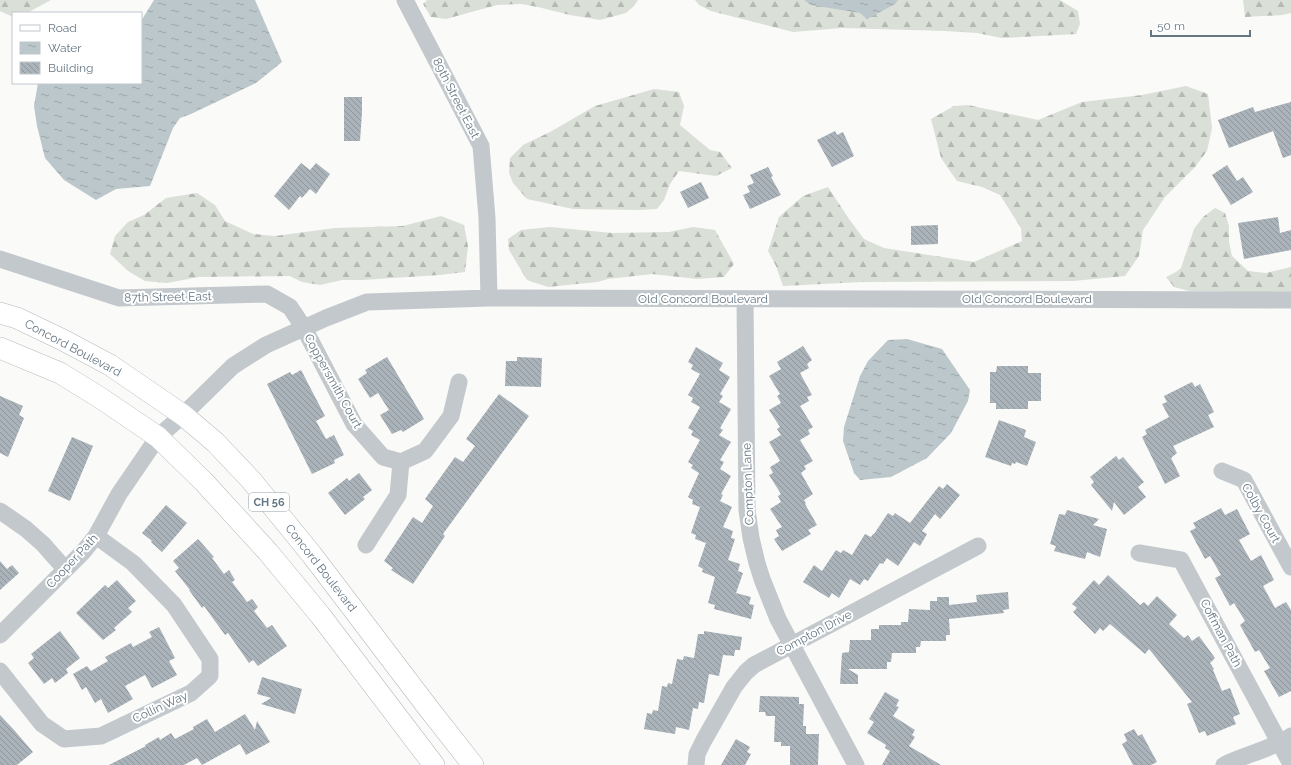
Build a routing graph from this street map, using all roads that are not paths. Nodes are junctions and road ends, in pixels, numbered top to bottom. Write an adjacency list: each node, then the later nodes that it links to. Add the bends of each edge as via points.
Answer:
1 (405, 0): 3 (street, 89th Street East, via 481,146 487,218)
2 (0, 259): 7 (street, 87th Street East, via 119,298 267,294 290,307)
3 (489, 298): 4 (street, Old Concord Boulevard); 7 (street, Old Concord Boulevard, via 367,302)
4 (745, 299): 5 (street, Old Concord Boulevard); 22 (street, Compton Lane, via 747,510 751,538 762,579 778,619)
5 (1291, 300)
6 (0, 313): 10 (main road, Concord Boulevard / CH 56, via 16,318 103,361)
7 (304, 328): 10 (street, Old Concord Boulevard, via 266,345 233,366); 12 (street, Coppersmith Court, via 354,424 384,457)
8 (0, 348): 11 (main road, CH 56, via 60,373)
9 (459, 382): 12 (street, via 451,416 426,451)
10 (183, 415): 11 (street, Old Concord Boulevard); 27 (main road, Concord Boulevard / CH 56, via 215,442 251,480 312,555)
11 (158, 437): 15 (street, Cooper Path, via 119,494); 26 (main road, CH 56, via 204,482 268,552 320,615)
12 (401, 462): 16 (street, via 398,495)
13 (1222, 471): 19 (street, Colby Court, via 1244,480)
14 (0, 511): 20 (street, via 43,544)
15 (96, 536): 20 (street, Cooper Path); 23 (street, Collin Way, via 134,563 174,605 210,659 210,676 191,693 101,736 64,739 42,724)
16 (366, 545)
17 (978, 546): 22 (street, Compton Drive)
18 (1139, 553): 24 (street, Coffman Path, via 1181,560)
19 (1291, 567)
20 (65, 569): 21 (street, Cooper Path)
21 (0, 635)
22 (792, 644): 28 (street, Compton Drive, via 754,665 740,678 704,740 697,754); 29 (street, Compton Lane)
23 (0, 671)
24 (1286, 740): 25 (street, Coffman Path); 30 (street)
25 (1291, 764)
26 (434, 765)
27 (473, 765)
28 (696, 765)
29 (856, 765)
30 (1224, 765)

